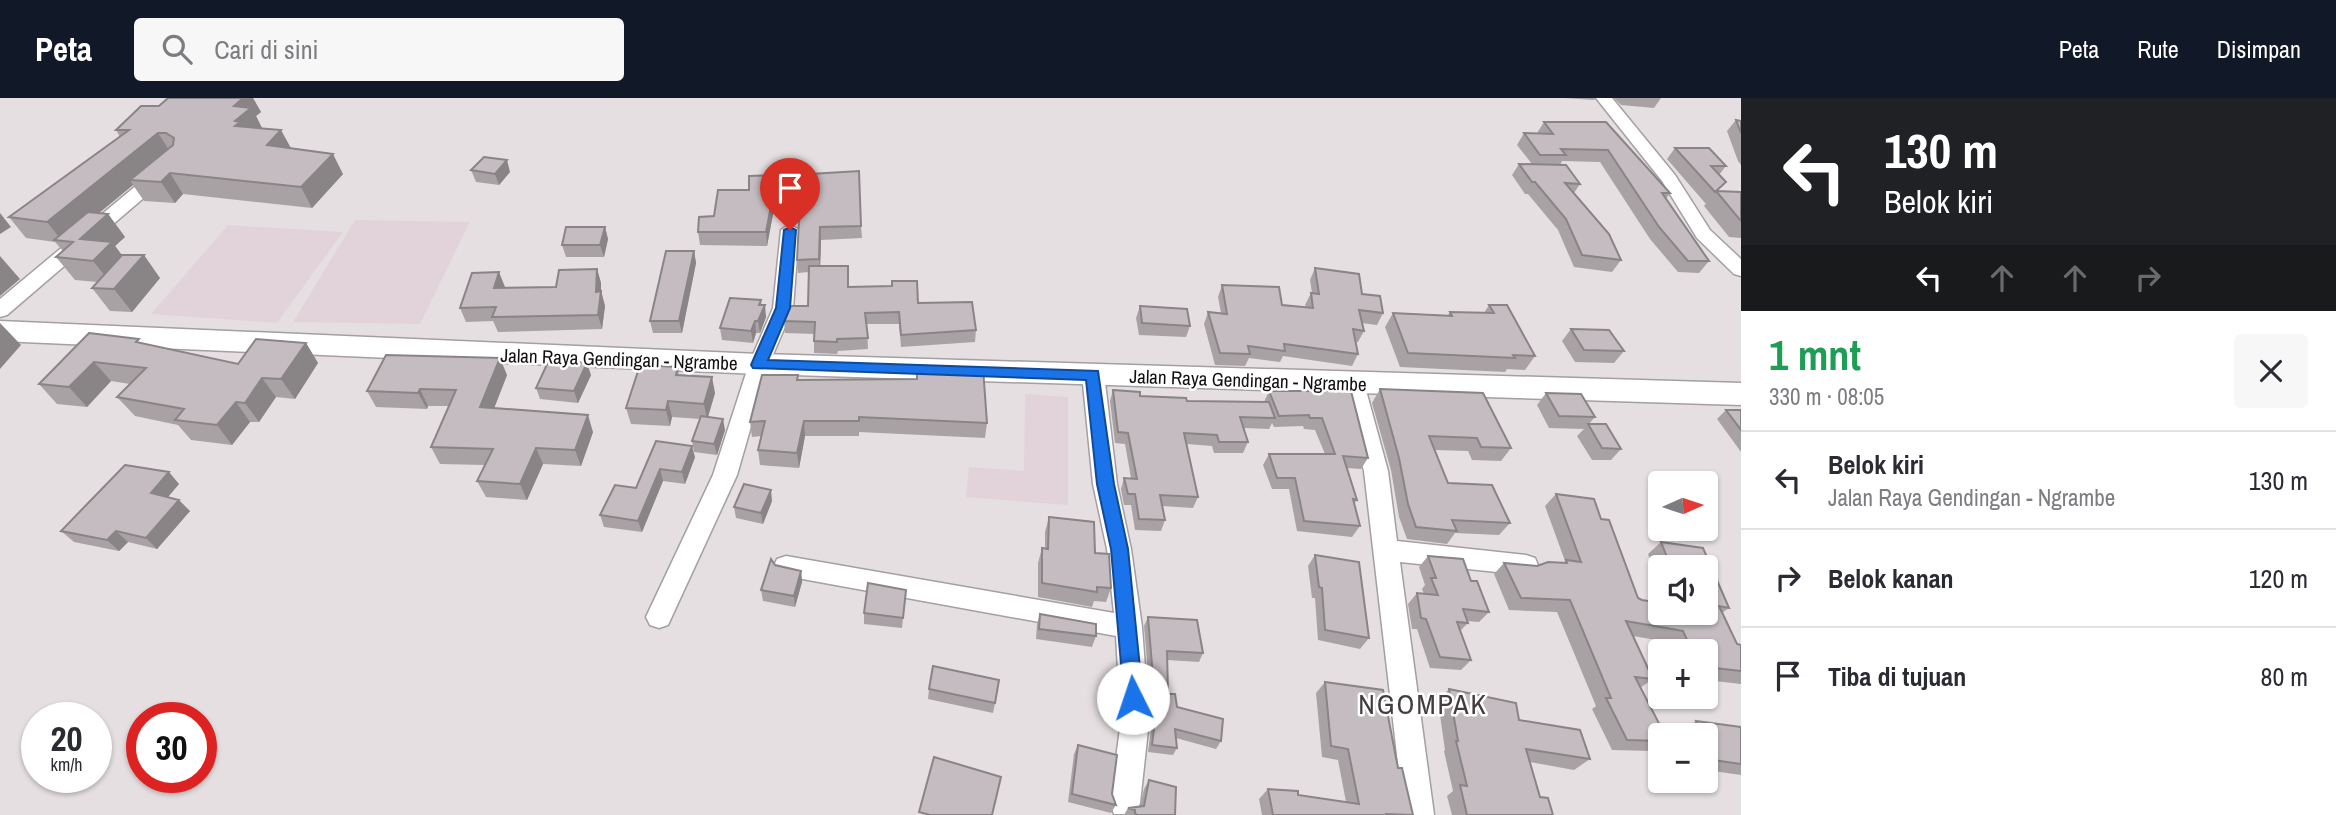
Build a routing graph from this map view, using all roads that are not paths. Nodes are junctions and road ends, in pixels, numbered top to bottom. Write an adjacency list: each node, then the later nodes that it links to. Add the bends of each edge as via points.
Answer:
1 (1604, 98): 4 (street, via 1669,179 1703,234)
2 (177, 160): 5 (street)
3 (790, 230): 7 (street, via 783,308)
4 (1741, 270)
5 (0, 310)
6 (0, 331): 7 (main road, Jalan Raya Gendingan - Ngrambe)
7 (759, 365): 8 (main road, Jalan Raya Gendingan - Ngrambe); 14 (street, via 725,475)
8 (1093, 374): 9 (main road, Jalan Raya Gendingan - Ngrambe); 15 (street, via 1105,484)
9 (1353, 383): 10 (main road, Jalan Raya Gendingan - Ngrambe); 11 (street, via 1376,471)
10 (1741, 394)
11 (1387, 550): 12 (street); 17 (street)
12 (1526, 565)
13 (786, 566): 15 (street)
14 (659, 617)
15 (1129, 627): 16 (street, via 1135,721)
16 (1125, 803)
17 (1419, 815)

